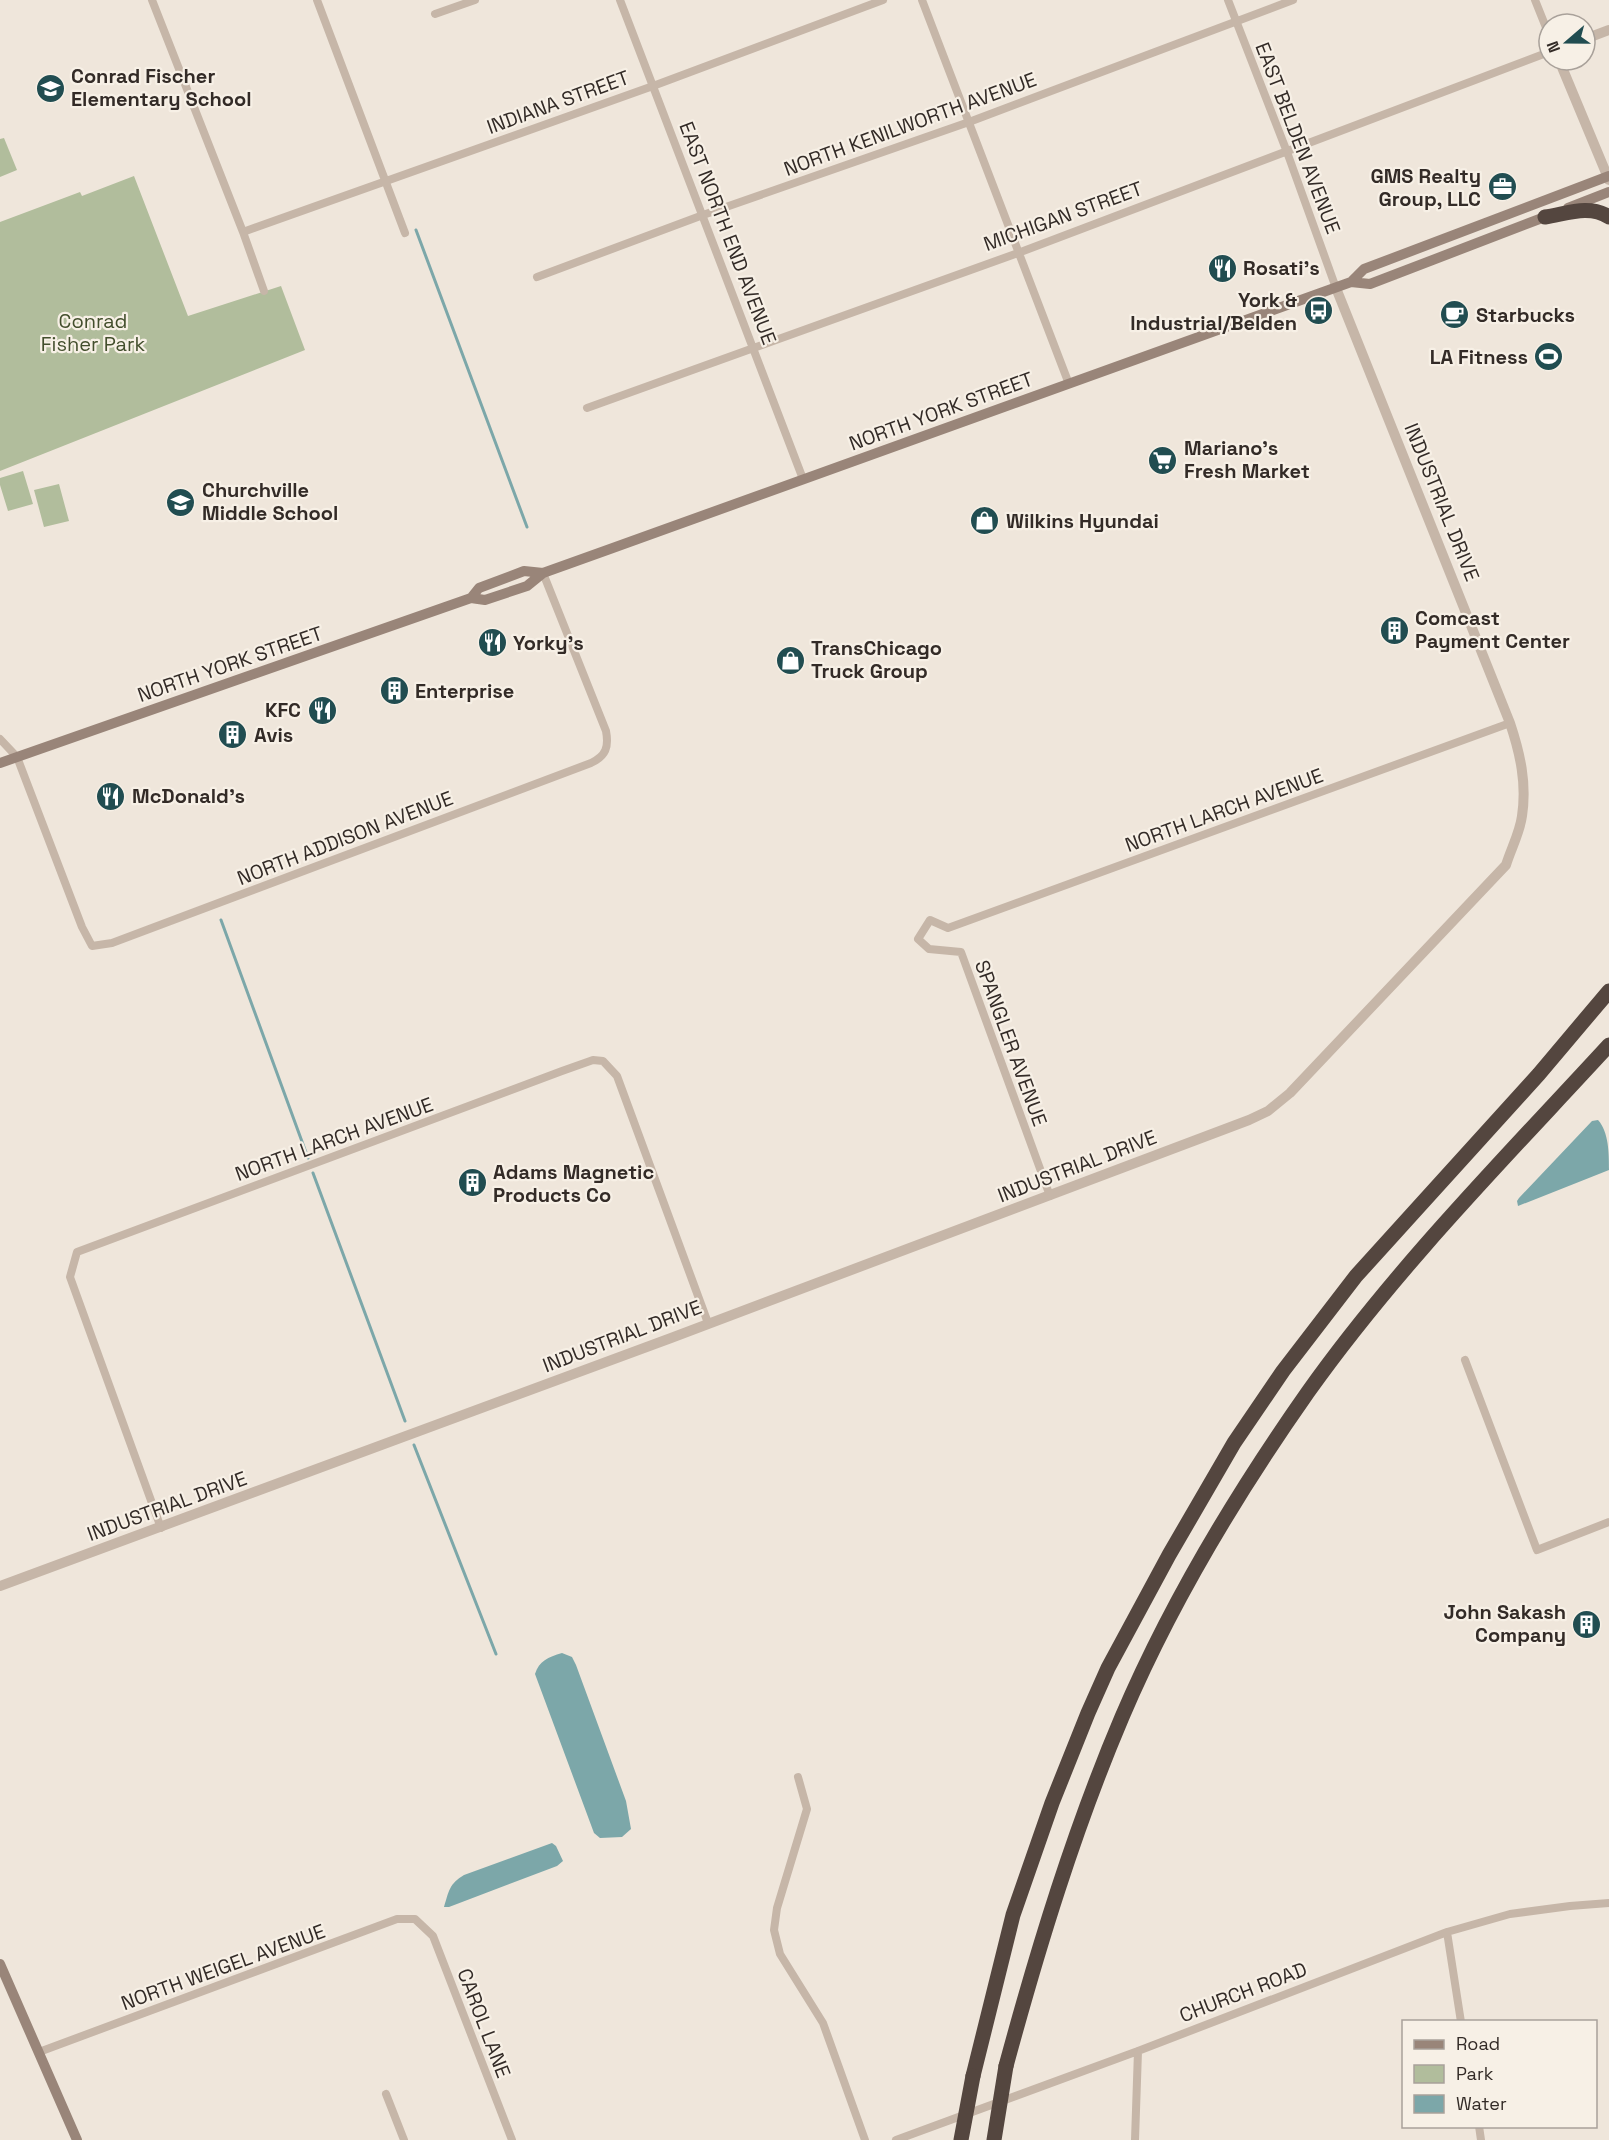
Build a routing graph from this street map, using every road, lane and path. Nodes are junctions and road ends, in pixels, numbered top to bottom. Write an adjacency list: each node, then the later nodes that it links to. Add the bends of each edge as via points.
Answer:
1 (152, 0): 22 (street)
2 (317, 0): 17 (street)
3 (475, 0): 9 (street)
4 (620, 0): 13 (street, EAST NORTH END AVENUE)
5 (883, 0): 13 (street, INDIANA STREET)
6 (922, 0): 14 (street)
7 (1228, 0): 10 (street, EAST BELDEN AVENUE)
8 (1293, 0): 10 (street, NORTH KENILWORTH AVENUE)
9 (435, 14)
10 (1236, 21): 14 (street, NORTH KENILWORTH AVENUE); 15 (street, EAST BELDEN AVENUE)
11 (1537, 57): 15 (street, MICHIGAN STREET)
12 (1564, 72): 16 (street)
13 (653, 86): 17 (street, INDIANA STREET); 19 (street, EAST NORTH END AVENUE)
14 (969, 122): 19 (street, NORTH KENILWORTH AVENUE); 24 (street)
15 (1287, 152): 24 (street, MICHIGAN STREET); 27 (street, EAST BELDEN AVENUE)
16 (1608, 177): 26 (main road, NORTH YORK STREET, via 1364,268)
17 (387, 180): 22 (street, INDIANA STREET); 23 (street)
18 (1609, 192): 20 (main road, NORTH YORK STREET)
19 (704, 215): 25 (street, NORTH KENILWORTH AVENUE); 29 (street, EAST NORTH END AVENUE)
20 (1545, 217): 21 (highway, via 1576,210); 26 (main road, NORTH YORK STREET, via 1370,284)
21 (1609, 217)
22 (243, 232): 28 (street)
23 (405, 232)
24 (1018, 253): 29 (street, MICHIGAN STREET); 30 (street)
25 (537, 277)
26 (1351, 282): 27 (main road, NORTH YORK STREET)
27 (1336, 288): 30 (main road, NORTH YORK STREET); 34 (street, INDUSTRIAL DRIVE)
28 (264, 291)
29 (754, 348): 31 (street, MICHIGAN STREET); 32 (street, EAST NORTH END AVENUE)
30 (1069, 384): 32 (main road, NORTH YORK STREET)
31 (587, 408)
32 (803, 479): 33 (main road, NORTH YORK STREET)
33 (543, 573): 36 (main road, NORTH YORK STREET, via 527,586 485,600 471,598); 36 (street, NORTH ADDISON AVENUE, via 606,731 605,753 597,760 112,943 92,946 82,927)
34 (1510, 723): 38 (street, NORTH LARCH AVENUE); 41 (street, INDUSTRIAL DRIVE, via 1524,779 1522,816 1506,865 1290,1093 1249,1120)
35 (0, 739): 36 (street)
36 (17, 757): 37 (main road, NORTH YORK STREET)
37 (0, 763)
38 (948, 928): 41 (street, SPANGLER AVENUE, via 930,920 918,939 929,950 961,952)
39 (1609, 991): 61 (highway, bridge, via 1356,1276 1234,1443 1158,1576 1108,1668 1052,1803 1013,1915)
40 (1609, 1045): 62 (highway, bridge, via 1388,1289 1309,1391 1197,1566 1138,1681 1057,1892 1006,2066)
41 (1050, 1196): 42 (street, INDUSTRIAL DRIVE)
42 (708, 1323): 45 (street, INDUSTRIAL DRIVE); 45 (street, NORTH LARCH AVENUE, via 617,1076 603,1061 593,1060 562,1071 77,1252 70,1277)
43 (1465, 1360): 44 (street, via 1537,1550)
44 (1609, 1522)
45 (161, 1528): 46 (street, INDUSTRIAL DRIVE)
46 (0, 1586)
47 (798, 1777): 59 (street, via 807,1809 774,1930 780,1954 823,2023)
48 (1609, 1903): 50 (street, CHURCH ROAD, via 1510,1914)
49 (418, 1922): 54 (street, NORTH WEIGEL AVENUE, via 397,1919); 58 (street, CAROL LANE, via 433,1936)
50 (1447, 1932): 52 (street); 53 (street, CHURCH ROAD)
51 (0, 1964): 54 (main road)
52 (1461, 2020)
53 (1138, 2051): 60 (street, CHURCH ROAD); 63 (street)
54 (39, 2052): 56 (main road)
55 (386, 2094): 57 (street)
56 (77, 2140)
57 (404, 2140)
58 (512, 2140)
59 (865, 2140)
60 (896, 2140)
61 (961, 2140)
62 (994, 2140)
63 (1135, 2140)

